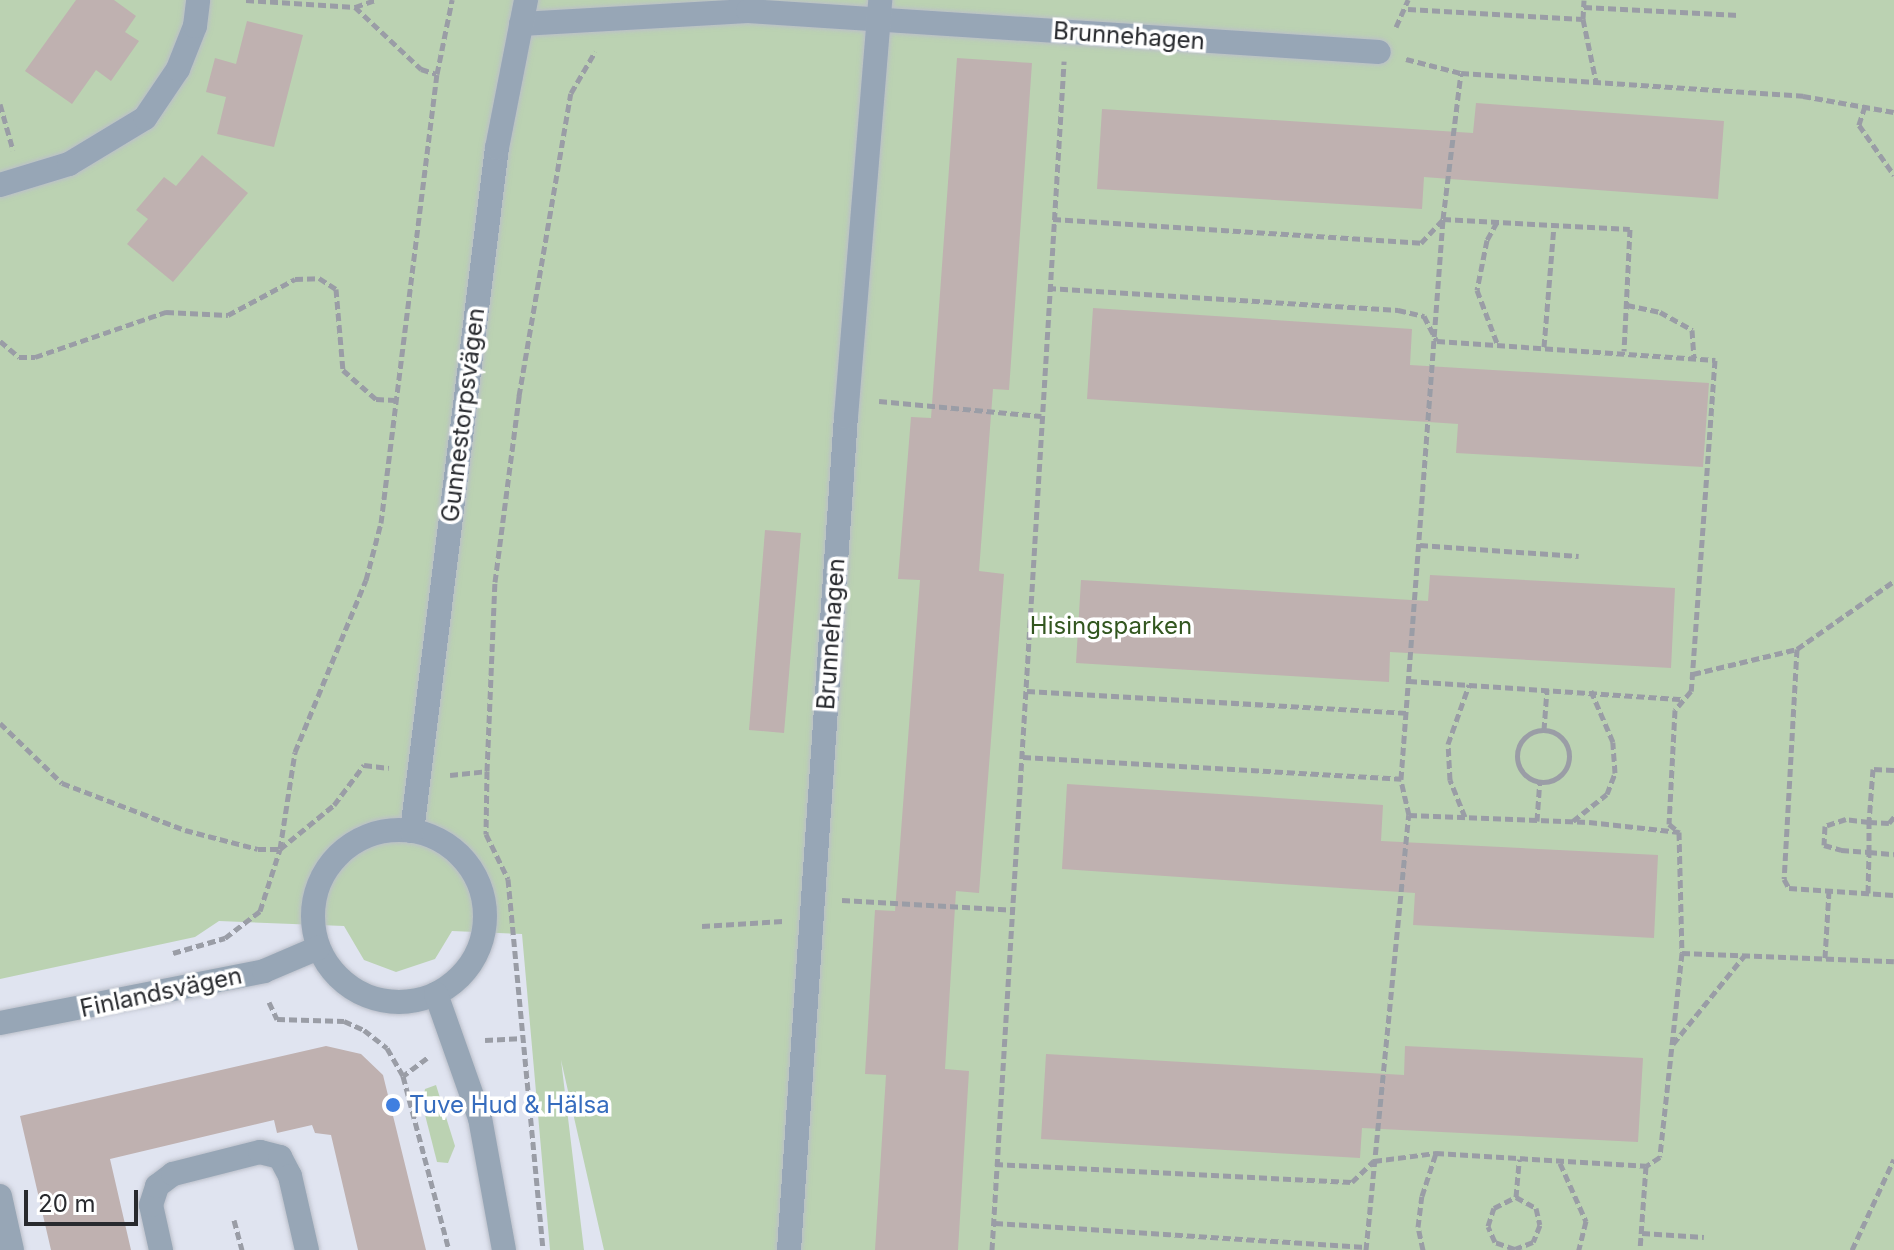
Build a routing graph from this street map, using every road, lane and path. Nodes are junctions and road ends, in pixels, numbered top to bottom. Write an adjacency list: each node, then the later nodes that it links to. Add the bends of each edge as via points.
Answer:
1 (198, 0): 25 (street, via 195,26 178,69 145,118 69,164)
2 (246, 0): 8 (path)
3 (375, 0): 8 (path)
4 (452, 0): 19 (path)
5 (526, 0): 15 (street, Gunnestorpsvägen)
6 (686, 0): 11 (street, Brunnehagen)
7 (1584, 4): 12 (path); 13 (path)
8 (355, 7): 19 (path, via 421,69)
9 (880, 9): 11 (street, Brunnehagen); 16 (street, Brunnehagen); 38 (street, Brunnehagen)
10 (1408, 9): 13 (path)
11 (710, 10): 14 (street, Brunnehagen, via 664,19)
12 (1739, 15)
13 (1583, 19): 20 (path)
14 (606, 21): 15 (street, Brunnehagen); 57 (path, via 603,41 571,93 519,396 495,582)
15 (521, 24): 58 (street, Gunnestorpsvägen, via 497,148)
16 (1065, 31): 17 (street, Brunnehagen); 26 (path)
17 (1379, 52): 18 (path)
18 (1461, 73): 20 (path); 27 (path)
19 (437, 74): 39 (path)
20 (1596, 81): 22 (path, via 1803,96)
21 (0, 104): 25 (path)
22 (1865, 106): 23 (path); 24 (path, via 1859,125)
23 (1894, 112)
24 (1894, 175)
25 (10, 182)
26 (1053, 219): 27 (path, via 1421,243); 30 (path)
27 (1443, 219): 28 (path); 33 (path)
28 (1497, 222): 29 (path); 34 (path, via 1484,250 1477,290)
29 (1554, 225): 31 (path, via 1630,229); 35 (path)
30 (1048, 288): 33 (path, via 1398,310 1424,316); 40 (path)
31 (1627, 305): 36 (path); 37 (path, via 1660,312 1692,330)
32 (0, 341): 39 (path, via 19,357 35,357 166,312 228,315 295,279 319,278 336,289 343,370 376,399)
33 (1437, 341): 34 (path); 41 (path)
34 (1498, 344): 35 (path)
35 (1544, 347): 36 (path)
36 (1624, 351): 37 (path)
37 (1694, 358): 45 (path, via 1715,360)
38 (848, 398): 40 (path); 75 (street, Brunnehagen)
39 (395, 400): 69 (path, via 378,537 366,580 295,752)
40 (1041, 416): 49 (path)
41 (1420, 545): 42 (path); 46 (path)
42 (1579, 556)
43 (1894, 581): 44 (path)
44 (1797, 649): 45 (path); 72 (path, via 1784,879 1789,888)
45 (1693, 674): 51 (path, via 1691,691)
46 (1409, 681): 47 (path); 52 (path)
47 (1469, 685): 48 (path); 62 (path, via 1448,744 1450,780)
48 (1547, 689): 50 (path); 54 (path)
49 (1027, 691): 52 (path); 55 (path)
50 (1591, 691): 51 (path); 65 (path, via 1613,742 1615,773 1607,794)
51 (1682, 699): 68 (path, via 1675,710 1669,824)
52 (1406, 713): 59 (path)
53 (0, 723): 69 (path, via 62,783 226,843)
54 (1544, 730): 60 (path, via 1524,738 1517,755 1520,770); 60 (path, via 1563,739 1569,757 1562,774)
55 (1023, 757): 59 (path); 76 (path)
56 (1894, 770): 66 (path, via 1873,769)
57 (487, 771): 58 (path); 87 (path, via 486,834 508,879)
58 (419, 776): 67 (street, Gunnestorpsvägen); 69 (path, via 372,762 364,765 334,805)
59 (1401, 779): 61 (path)
60 (1540, 782): 64 (path)
61 (1409, 815): 62 (path); 94 (path)
62 (1466, 817): 64 (path)
63 (1894, 817): 66 (path, via 1889,823)
64 (1537, 821): 65 (path)
65 (1572, 822): 68 (path)
66 (1869, 822): 70 (path); 70 (path, via 1846,819 1825,826 1824,845)
67 (412, 831): 78 (street, via 363,838 333,860 312,911); 85 (street, via 436,839 465,861 484,903 479,949 457,980)
68 (1679, 832): 79 (path)
69 (280, 849): 80 (path, via 260,911 242,928)
70 (1869, 852): 71 (path); 73 (path)
71 (1894, 854)
72 (1829, 891): 73 (path); 82 (path)
73 (1868, 893): 74 (path)
74 (1894, 895)
75 (812, 898): 76 (path); 77 (path, via 792,921); 113 (street, Brunnehagen)
76 (1013, 910): 96 (path)
77 (702, 926)
78 (318, 948): 84 (street, Finlandsvägen); 85 (street, via 339,979 370,998 407,1002)
79 (1682, 953): 81 (path); 89 (path)
80 (164, 955)
81 (1744, 956): 82 (path); 89 (path)
82 (1825, 958): 83 (path)
83 (1894, 961)
84 (264, 971): 86 (street, Finlandsvägen); 90 (path, via 270,1010 277,1019 344,1021 364,1030 387,1048)
85 (436, 994): 88 (street)
86 (0, 1023)
87 (520, 1038): 88 (path); 112 (path)
88 (456, 1043): 90 (path, via 437,1050); 111 (street, via 480,1118)
89 (1672, 1045): 97 (path, via 1660,1157)
90 (403, 1076): 110 (path)
91 (1436, 1153): 92 (path); 94 (path); 115 (path, via 1422,1196 1418,1227)
92 (1519, 1159): 95 (path); 99 (path)
93 (1894, 1159): 118 (path)
94 (1374, 1161): 96 (path, via 1352,1182); 104 (path)
95 (1560, 1162): 97 (path); 116 (path, via 1586,1221)
96 (995, 1164): 101 (path)
97 (1646, 1166): 102 (path)
98 (0, 1196): 106 (street)
99 (1516, 1197): 105 (path, via 1494,1208 1488,1226 1495,1242); 105 (path, via 1536,1208 1540,1225 1533,1242)
100 (234, 1220): 108 (path)
101 (995, 1223): 104 (path); 114 (path)
102 (1642, 1233): 103 (path); 117 (path)
103 (1704, 1237)
104 (1366, 1248)
105 (1512, 1249)
106 (12, 1250)
107 (161, 1250): 109 (street, via 151,1205 157,1186 173,1174 260,1152 280,1157 290,1176)
108 (242, 1250)
109 (307, 1250)
110 (449, 1250)
111 (504, 1250)
112 (543, 1250)
113 (789, 1250)
114 (992, 1250)
115 (1423, 1250)
116 (1579, 1250)
117 (1640, 1250)
118 (1852, 1250)

